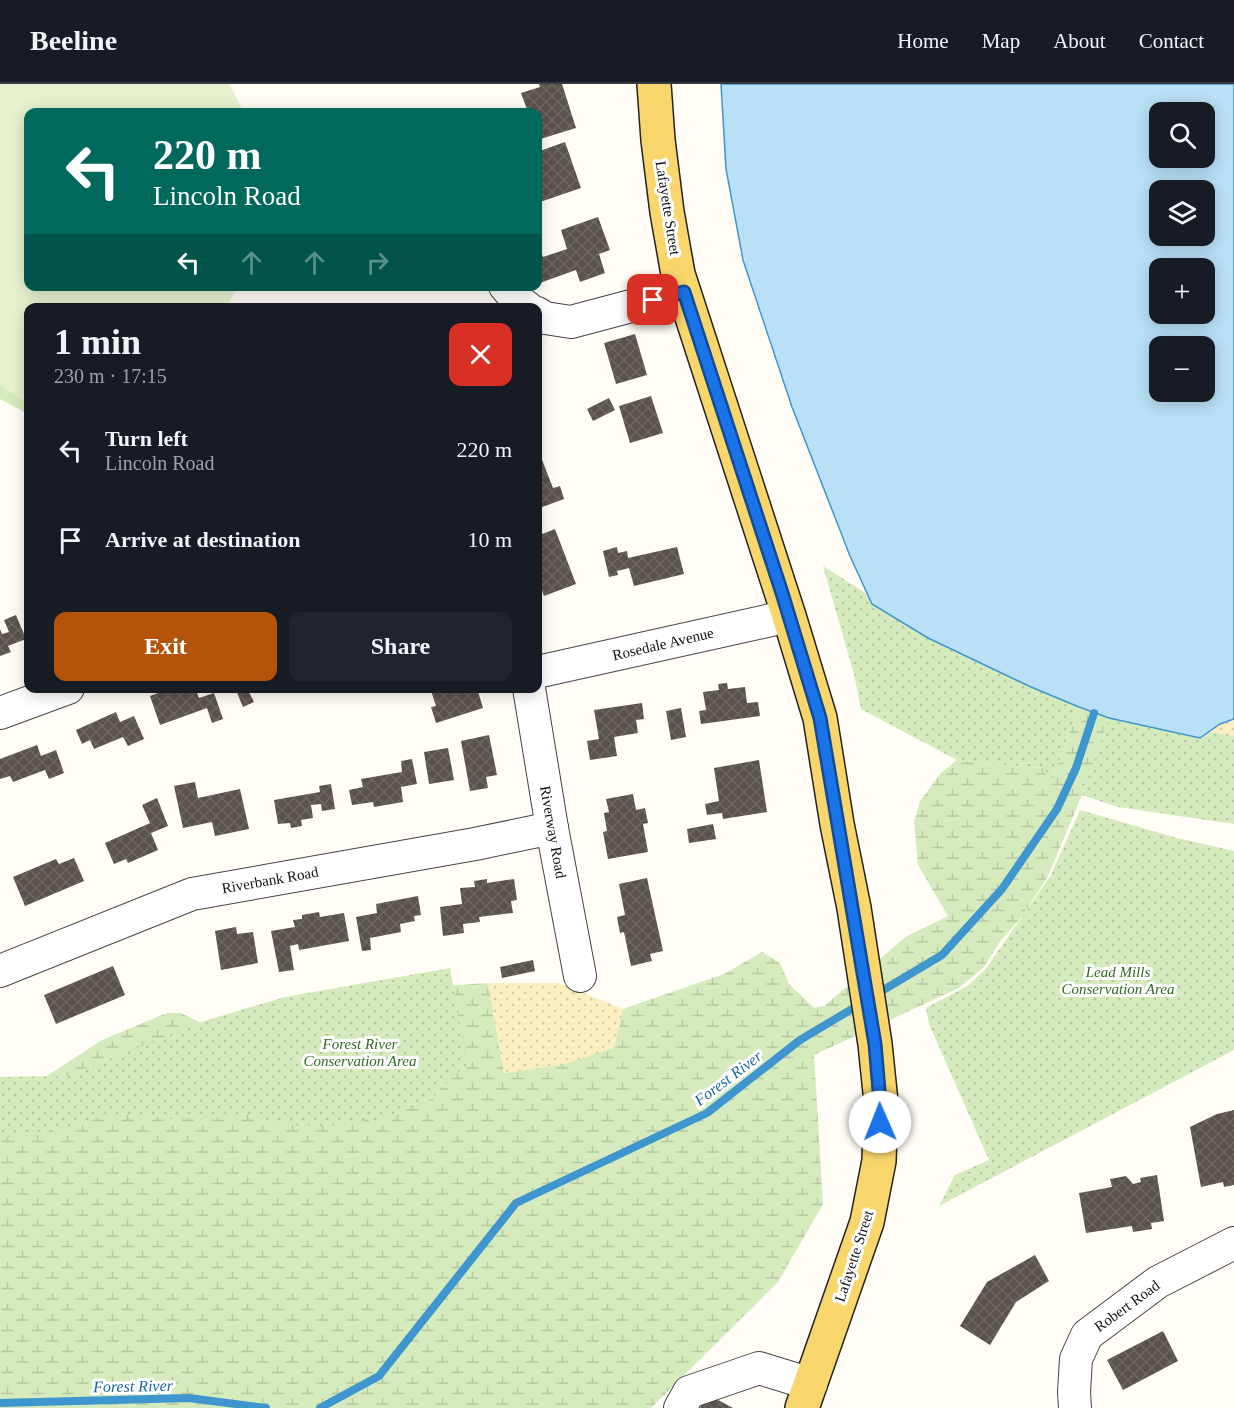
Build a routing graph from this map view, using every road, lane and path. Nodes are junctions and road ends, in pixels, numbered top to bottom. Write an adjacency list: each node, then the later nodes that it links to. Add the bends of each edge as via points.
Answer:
1 (654, 84): 3 (main road, Lafayette Street, via 667,212)
2 (509, 291): 4 (street)
3 (684, 292): 5 (street, via 572,322); 6 (main road, Lafayette Street)
4 (520, 303)
5 (542, 316)
6 (789, 616): 7 (street, Rosedale Avenue); 15 (main road, Lafayette Street, via 820,718 875,1044 880,1102 879,1161 867,1222)
7 (542, 671)
8 (54, 693): 10 (street)
9 (530, 693): 11 (street, Riverway Road)
10 (0, 713)
11 (552, 828): 12 (street, Riverbank Road, via 192,894); 13 (street, Riverway Road)
12 (0, 971)
13 (580, 976)
14 (1234, 1243): 17 (street, Robert Road, via 1158,1282 1087,1335 1076,1359)
15 (806, 1396): 16 (street, via 759,1368 689,1392)
16 (680, 1408)
17 (1076, 1408)

